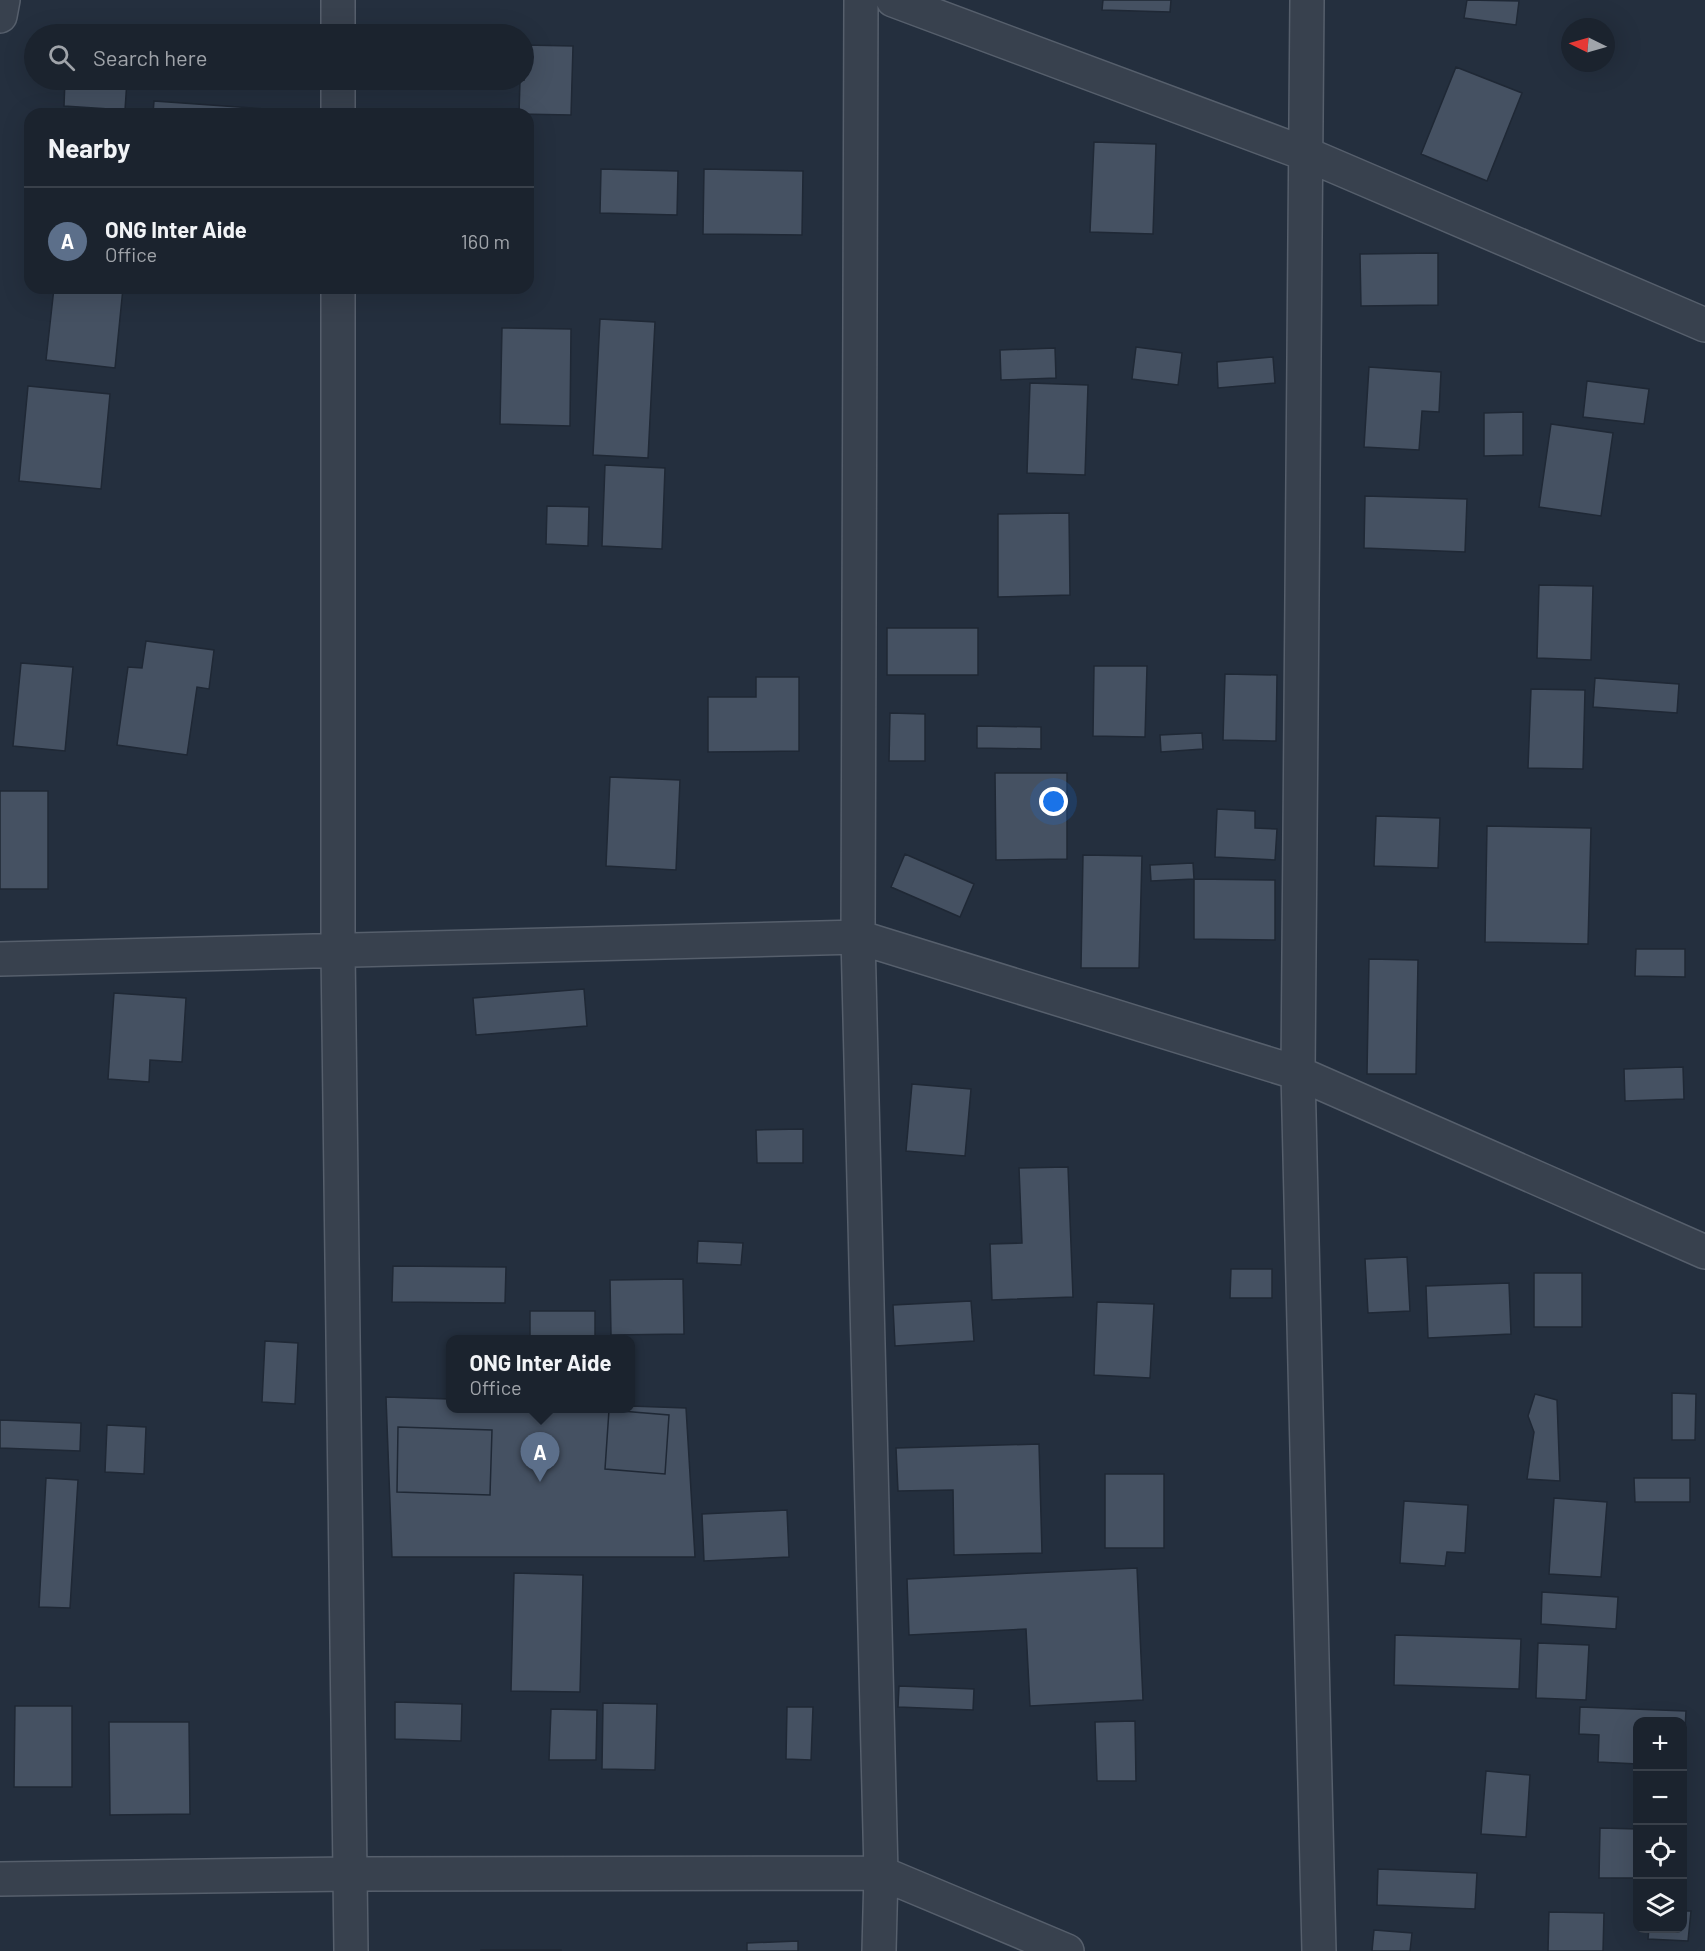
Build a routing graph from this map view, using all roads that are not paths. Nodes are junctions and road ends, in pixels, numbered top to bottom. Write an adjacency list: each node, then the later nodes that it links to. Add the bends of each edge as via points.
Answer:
1 (3, 0): 6 (street)
2 (338, 0): 7 (street)
3 (861, 0): 13 (street)
4 (892, 0): 10 (street)
5 (1307, 0): 10 (street)
6 (0, 16)
7 (338, 24)
8 (338, 90): 9 (street)
9 (338, 108)
10 (1306, 154): 12 (street); 16 (street)
11 (338, 294): 14 (street)
12 (1705, 325)
13 (858, 937): 14 (street); 16 (street); 19 (street)
14 (338, 951): 15 (street); 18 (street)
15 (0, 959)
16 (1298, 1074): 17 (street); 24 (street)
17 (1705, 1252)
18 (349, 1874): 19 (street); 20 (street); 21 (street)
19 (881, 1874): 22 (street); 23 (street)
20 (0, 1879)
21 (351, 1951)
22 (879, 1951)
23 (1067, 1951)
24 (1319, 1951)

